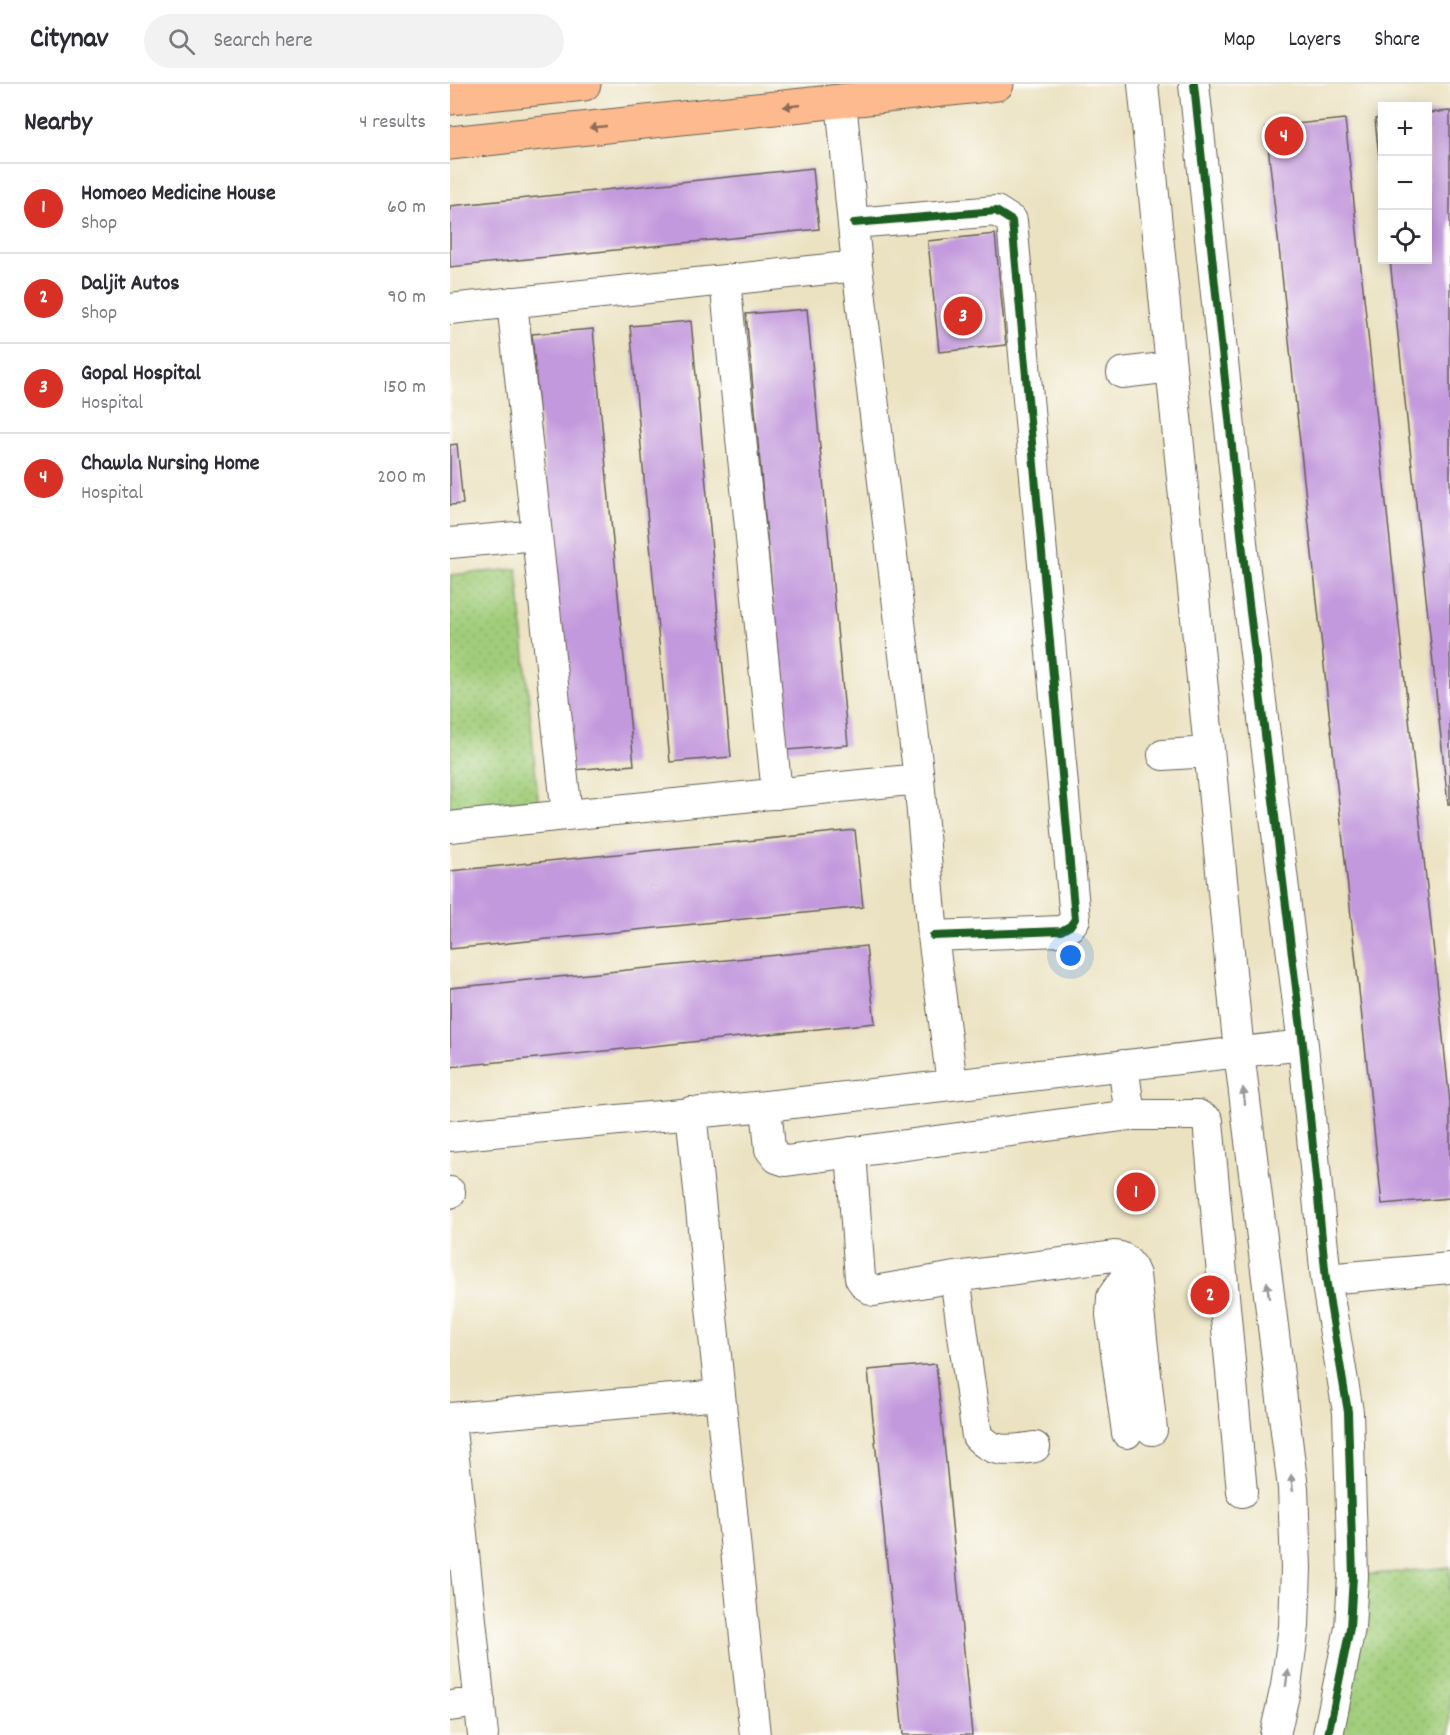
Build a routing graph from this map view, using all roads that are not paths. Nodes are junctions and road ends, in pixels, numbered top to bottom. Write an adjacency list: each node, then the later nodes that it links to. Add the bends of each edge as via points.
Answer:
1 (584, 84): 5 (main road)
2 (997, 84): 6 (main road)
3 (1143, 84): 13 (street)
4 (1194, 84): 24 (street, via 1245,571)
5 (450, 98)
6 (841, 101): 7 (main road, one-way to 7); 8 (street)
7 (450, 143)
8 (854, 223): 9 (street); 23 (street, via 996,211 1012,221 1075,919 1061,931)
9 (857, 266): 10 (street); 19 (street)
10 (725, 280): 11 (street); 20 (street)
11 (512, 302): 12 (street); 15 (street)
12 (450, 309)
13 (1171, 367): 14 (street); 17 (street)
14 (1122, 373)
15 (537, 536): 16 (street); 21 (street)
16 (450, 543)
17 (1209, 752): 18 (street); 25 (street)
18 (1163, 756)
19 (919, 779): 20 (street); 23 (street)
20 (777, 794): 21 (street)
21 (567, 815): 22 (street)
22 (450, 826)
23 (933, 936): 27 (street)
24 (1303, 1045): 25 (street); 35 (street)
25 (1239, 1052): 26 (street); 45 (street, one-way to 25, via 1294,1626 1293,1488)
26 (1123, 1065): 27 (street); 30 (street)
27 (952, 1084): 28 (street)
28 (766, 1106): 29 (street); 32 (street, via 770,1149 777,1158 786,1161)
29 (691, 1112): 31 (street); 36 (street)
30 (1130, 1115): 32 (street); 40 (street, via 1198,1114 1208,1121)
31 (450, 1136)
32 (851, 1152): 34 (street, via 860,1278 865,1286 874,1291)
33 (1450, 1268): 35 (street)
34 (955, 1276): 38 (street, via 1120,1256 1132,1268 1112,1297 1111,1315); 39 (street, via 977,1436 986,1446 1000,1452)
35 (1326, 1279): 46 (street, via 1348,1412 1353,1576 1350,1628)
36 (720, 1395): 37 (street); 44 (street)
37 (450, 1419): 41 (street)
38 (1140, 1431)
39 (1035, 1447)
40 (1242, 1492)
41 (480, 1702): 42 (street); 43 (street)
42 (450, 1706)
43 (483, 1735)
44 (755, 1735)
45 (1275, 1735)
46 (1328, 1735)

